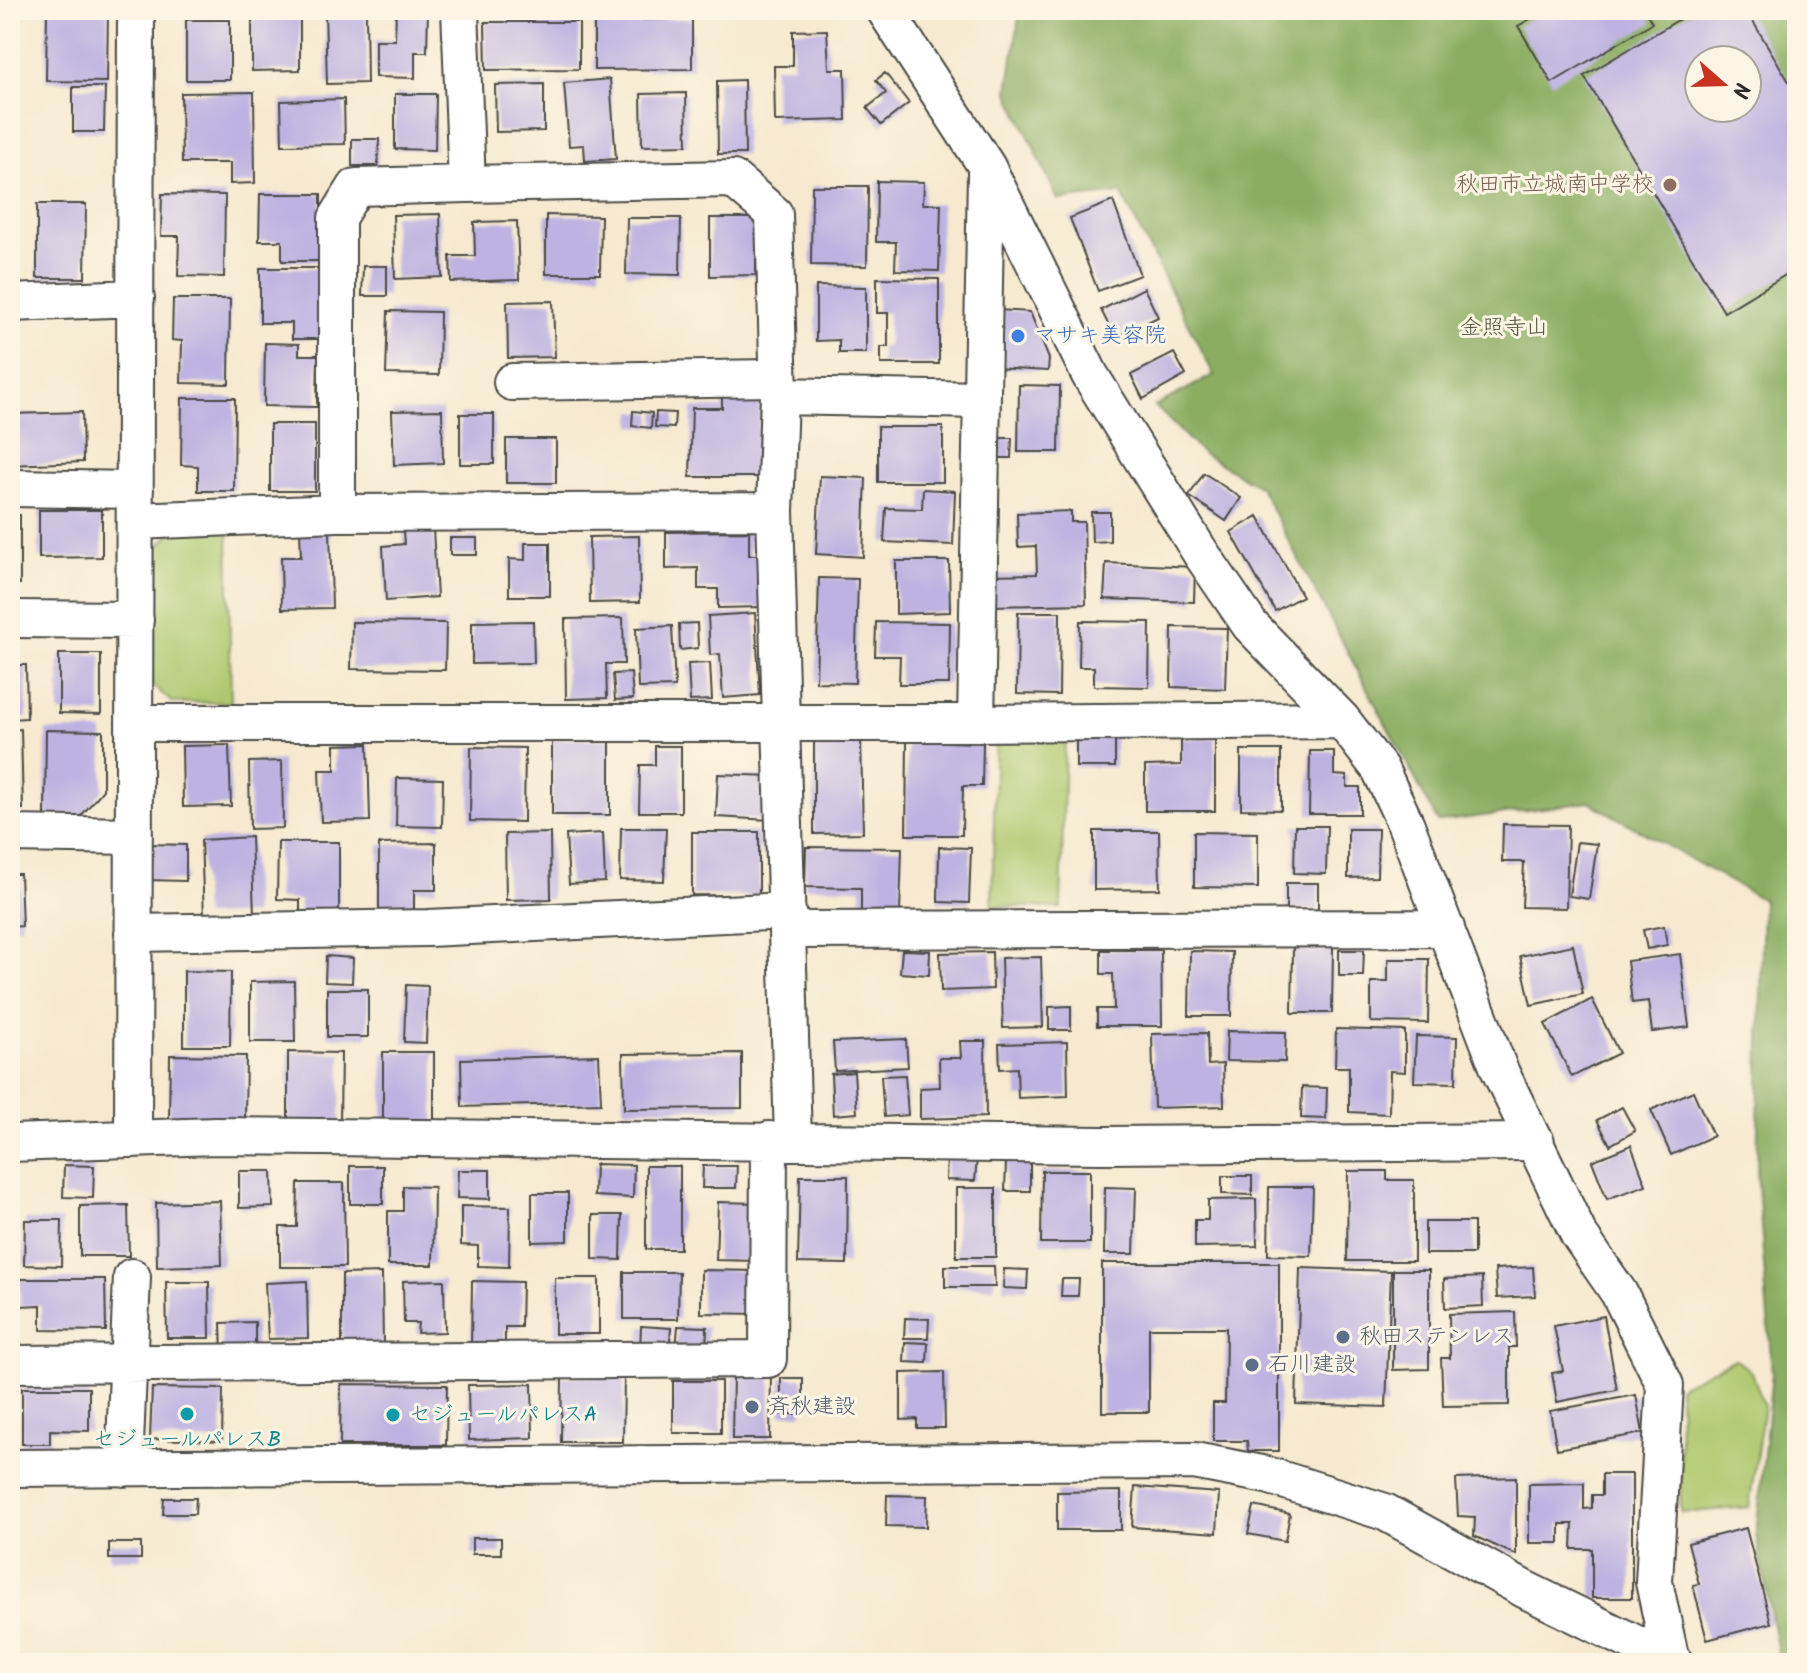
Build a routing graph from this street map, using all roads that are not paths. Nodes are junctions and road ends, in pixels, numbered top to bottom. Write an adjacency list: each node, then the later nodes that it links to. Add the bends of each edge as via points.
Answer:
1 (136, 10): 6 (street)
2 (460, 10): 5 (street)
3 (885, 10): 4 (street)
4 (987, 167): 10 (street); 17 (street, via 1090,375 1200,552 1250,625)
5 (467, 184): 9 (street, via 733,179 774,214); 14 (street, via 356,187 337,218)
6 (136, 298): 7 (street); 12 (street)
7 (10, 303)
8 (512, 382): 9 (street)
9 (778, 387): 10 (street); 13 (street)
10 (982, 400): 20 (street)
11 (10, 488): 12 (street)
12 (135, 506): 14 (street); 16 (street)
13 (775, 511): 14 (street); 18 (street)
14 (337, 513)
15 (10, 619): 16 (street)
16 (135, 620): 19 (street)
17 (1342, 720): 20 (street); 24 (street, via 1380,769)
18 (783, 722): 19 (street); 20 (street); 23 (street)
19 (134, 723): 22 (street)
20 (976, 723)
21 (10, 834): 22 (street)
22 (134, 836): 25 (street)
23 (788, 921): 24 (street); 25 (street); 27 (street)
24 (1446, 928): 28 (street, via 1499,1069)
25 (133, 933): 26 (street)
26 (133, 1139): 27 (street); 29 (street)
27 (781, 1140): 28 (street, via 1102,1145); 31 (street, via 768,1359)
28 (1536, 1142): 35 (street, via 1579,1235 1619,1293 1665,1385 1654,1582)
29 (10, 1143)
30 (132, 1277): 31 (street)
31 (130, 1363): 32 (street); 34 (street)
32 (10, 1364)
33 (10, 1468): 34 (street)
34 (124, 1468): 35 (street, via 1194,1461 1267,1475 1385,1512 1524,1589)
35 (1673, 1662)

